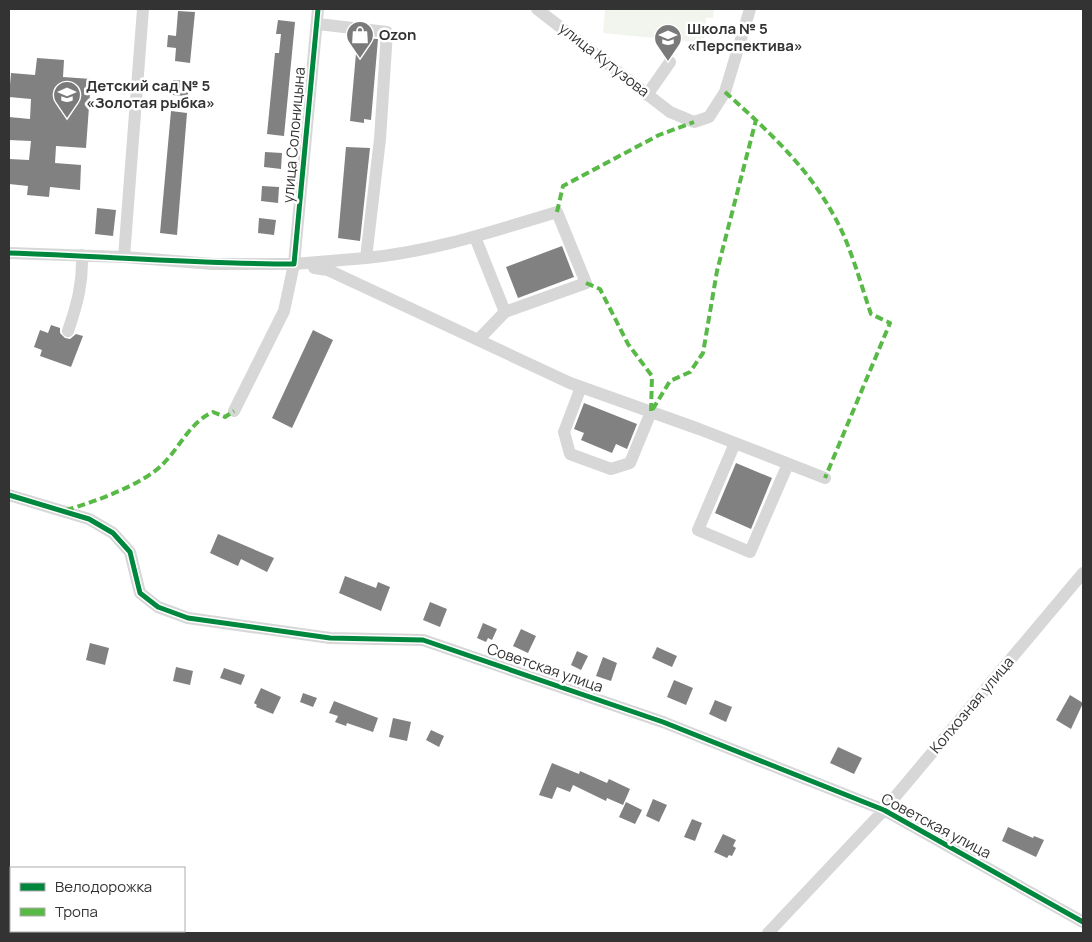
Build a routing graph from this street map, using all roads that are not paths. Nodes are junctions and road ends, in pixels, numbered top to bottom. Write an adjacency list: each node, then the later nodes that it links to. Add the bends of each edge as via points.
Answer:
1 (144, 9): 11 (street)
2 (318, 9): 5 (street, улица Солоницына)
3 (537, 9): 7 (street, улица Кутузова)
4 (750, 9): 7 (street, улица Кутузова, via 725,92 709,117 694,122 670,112)
5 (318, 24): 12 (street, via 388,32); 13 (street, улица Солоницына)
6 (670, 62): 7 (street)
7 (647, 95)
8 (475, 237): 12 (street, via 394,256); 14 (street); 14 (street, via 556,212 586,283)
9 (9, 253): 10 (street)
10 (82, 255): 11 (street); 15 (street, via 83,278)
11 (124, 257): 13 (street, via 214,264)
12 (366, 258): 13 (street)
13 (294, 264): 16 (street, via 328,270); 18 (street, улица Солоницына, via 284,311)
14 (505, 312): 16 (street)
15 (68, 331)
16 (478, 340): 17 (street)
17 (581, 387): 19 (street); 19 (street, via 564,432 570,454 612,470 630,463)
18 (234, 411)
19 (651, 412): 20 (street)
20 (735, 443): 21 (street); 21 (street, via 698,530 750,552)
21 (788, 464): 22 (street)
22 (825, 478)
23 (9, 495): 25 (street, Советская улица, via 89,519 113,533 130,552 140,593 158,607 188,618 330,638 423,640 664,722)
24 (1083, 573): 25 (street, Колхозная улица)
25 (884, 810): 26 (street, Советская улица); 27 (street, Колхозная улица)
26 (1083, 922)
27 (768, 933)

